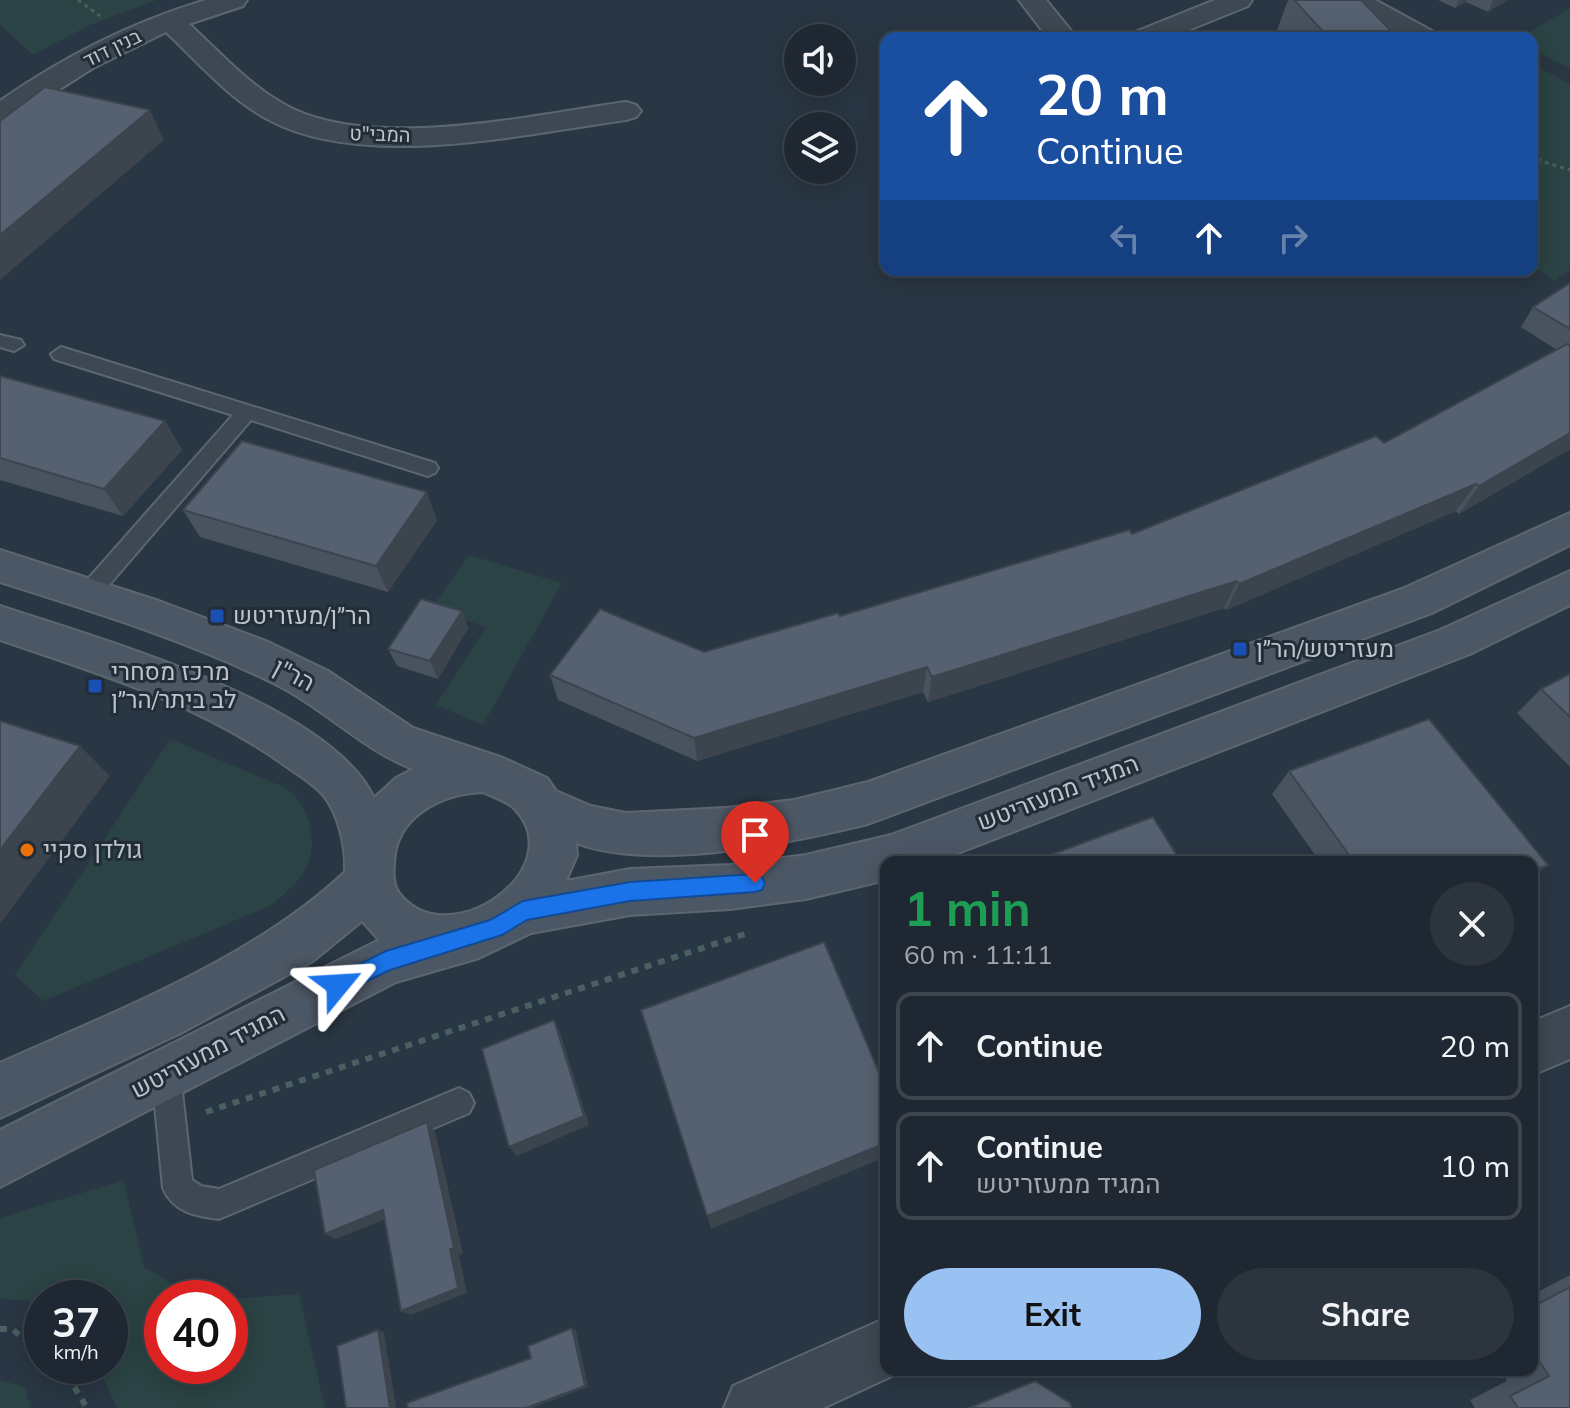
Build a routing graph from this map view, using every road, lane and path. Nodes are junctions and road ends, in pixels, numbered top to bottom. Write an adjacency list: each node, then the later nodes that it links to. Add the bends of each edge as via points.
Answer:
1 (1032, 0): 6 (street)
2 (1239, 0): 7 (street)
3 (1355, 0): 8 (street)
4 (228, 1): 5 (street, בנין דוד)
5 (170, 21): 9 (street, המבי"ט, via 281,114 341,133 426,136); 10 (street, בנין דוד, via 88,58)
6 (1058, 32)
7 (1160, 32)
8 (1413, 32)
9 (626, 111)
10 (0, 115)
11 (1538, 158): 12 (path)
12 (1570, 170)
13 (61, 354): 14 (lane)
14 (248, 411): 15 (lane); 19 (lane)
15 (428, 468)
16 (1570, 528): 22 (street, via 1417,601 868,803 794,821 626,834 587,826)
17 (0, 566): 19 (street, הר"ן)
18 (1570, 587): 23 (street, המגיד ממעזריטש, via 1455,642)
19 (88, 594): 21 (street, הר"ן, via 289,670 387,736 423,754)
20 (0, 623): 25 (street, via 206,698 300,751 342,783 363,821)
21 (487, 772): 22 (street, via 511,778); 25 (street, via 435,780 410,793 375,834)
22 (546, 808): 26 (street, via 554,833 554,860)
23 (894, 856)
24 (880, 860): 26 (street, המגיד ממעזריטש, via 806,877 630,892)
25 (369, 870): 28 (street, via 376,903 392,921 437,940); 32 (street, via 341,908 295,944 163,1015)
26 (523, 911): 28 (street, via 495,929)
27 (755, 930): 34 (path)
28 (464, 938): 31 (street, המגיד ממעזריטש, via 386,961)
29 (1570, 1032): 30 (street)
30 (1538, 1046)
31 (166, 1074): 34 (lane); 35 (street, המגיד ממעזריטש)
32 (0, 1091)
33 (459, 1103): 34 (lane, via 219,1204 195,1201 178,1188)
34 (171, 1124)
35 (0, 1159)
36 (0, 1329): 37 (path, via 12,1329)
37 (24, 1339)
38 (880, 1351): 41 (street)
39 (73, 1384): 40 (path)
40 (87, 1408)
41 (755, 1408)

